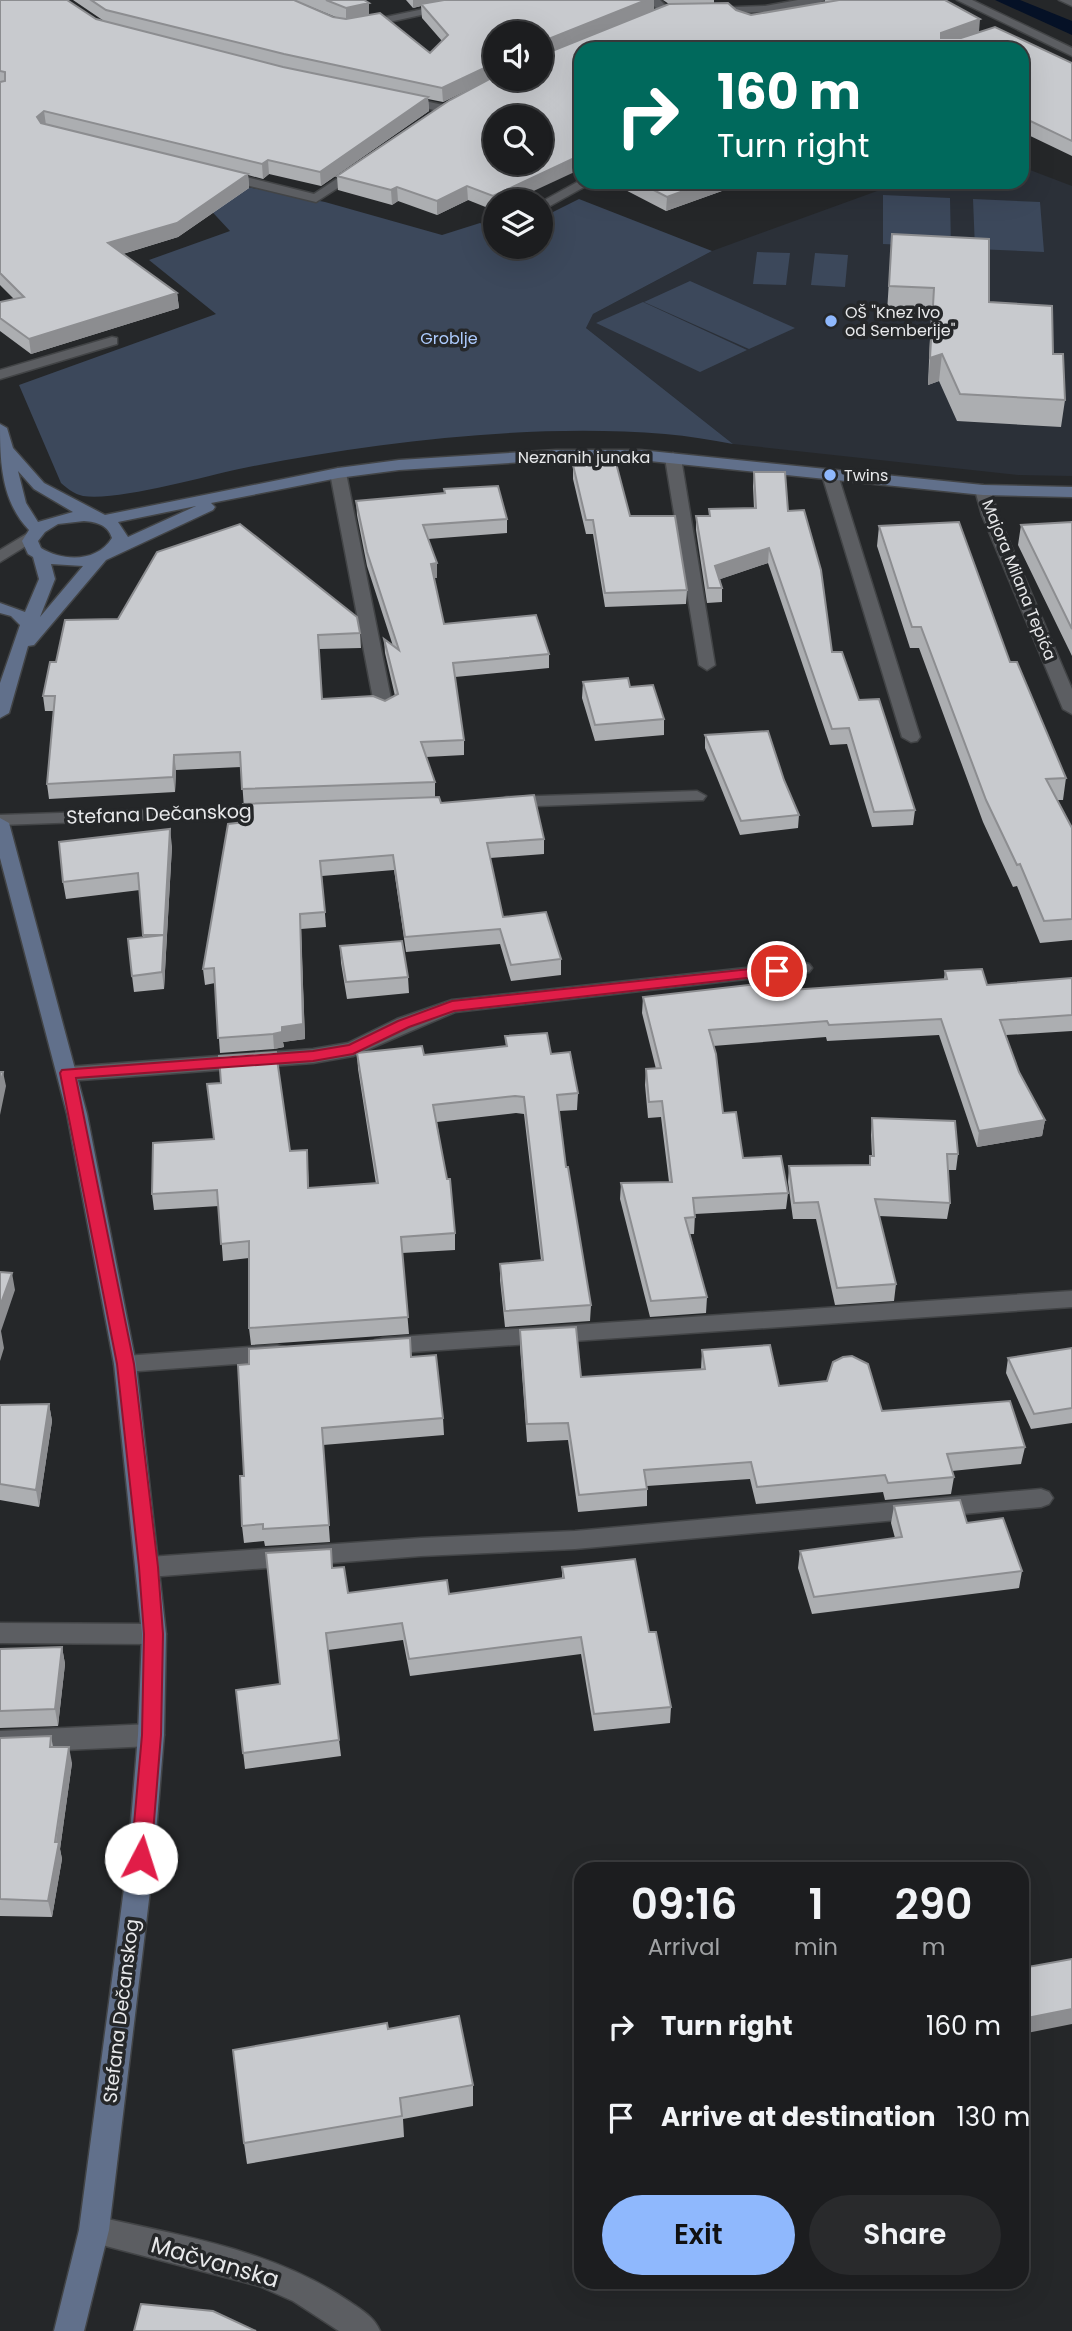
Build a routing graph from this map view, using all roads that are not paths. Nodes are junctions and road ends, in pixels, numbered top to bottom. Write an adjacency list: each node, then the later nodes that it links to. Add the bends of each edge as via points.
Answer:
1 (654, 0): 8 (street, via 672,12)
2 (819, 0): 7 (street, via 765,9)
3 (963, 0): 10 (street, via 1010,28)
4 (1065, 0): 6 (street)
5 (474, 1): 9 (street)
6 (1072, 3)
7 (703, 11)
8 (639, 23)
9 (346, 27)
10 (1072, 52)
11 (483, 89): 13 (street)
12 (391, 97): 13 (street)
13 (445, 109): 14 (street)
14 (425, 122)
15 (370, 160): 16 (street, via 316,198)
16 (204, 170)
17 (574, 189): 18 (street)
18 (553, 200)
19 (111, 341): 20 (street)
20 (0, 375)
21 (0, 428): 22 (main road)
22 (8, 451): 29 (main road, via 39,486); 30 (main road, via 22,513)
23 (673, 458): 24 (main road, Neznanih junaka, via 556,455); 25 (main road, Neznanih junaka); 37 (street)
24 (338, 472): 27 (main road, Neznanih junaka); 38 (street)
25 (830, 475): 26 (main road, Neznanih junaka); 41 (street)
26 (983, 490): 28 (main road, Neznanih junaka); 39 (street, Majora Milana Tepića)
27 (244, 491): 29 (main road); 31 (main road)
28 (1072, 492)
29 (99, 519): 30 (main road, via 62,518); 31 (main road, via 119,531 120,538)
30 (36, 543): 31 (main road, via 75,562); 32 (street); 33 (street); 35 (main road, via 47,579)
31 (106, 553): 36 (main road)
32 (0, 557)
33 (0, 566)
34 (0, 608): 35 (main road, via 17,613)
35 (28, 624): 36 (main road)
36 (16, 656): 40 (main road)
37 (707, 666)
38 (384, 709)
39 (1072, 709)
40 (0, 713)
41 (911, 737)
42 (696, 796): 43 (street)
43 (483, 803)
44 (285, 810): 45 (street, Stefana Dečanskog)
45 (0, 822): 46 (main road, Stefana Dečanskog)
46 (7, 879): 48 (main road, Stefana Dečanskog)
47 (802, 968): 48 (street, via 452,1006 353,1049 313,1056)
48 (67, 1073): 52 (main road, Stefana Dečanskog)
49 (1072, 1299): 50 (street)
50 (358, 1348)
51 (303, 1352): 52 (street)
52 (125, 1364): 54 (main road, Stefana Dečanskog)
53 (1041, 1498): 54 (street, via 575,1540)
54 (149, 1567): 56 (main road, Stefana Dečanskog)
55 (0, 1633): 56 (street)
56 (154, 1634): 57 (main road, Stefana Dečanskog)
57 (151, 1735): 58 (street); 59 (main road, Stefana Dečanskog, via 141,1858)
58 (0, 1742)
59 (94, 2230): 60 (main road, Stefana Dečanskog); 61 (street, Mačvanska, via 232,2263 284,2281)
60 (69, 2331)
61 (365, 2331)

